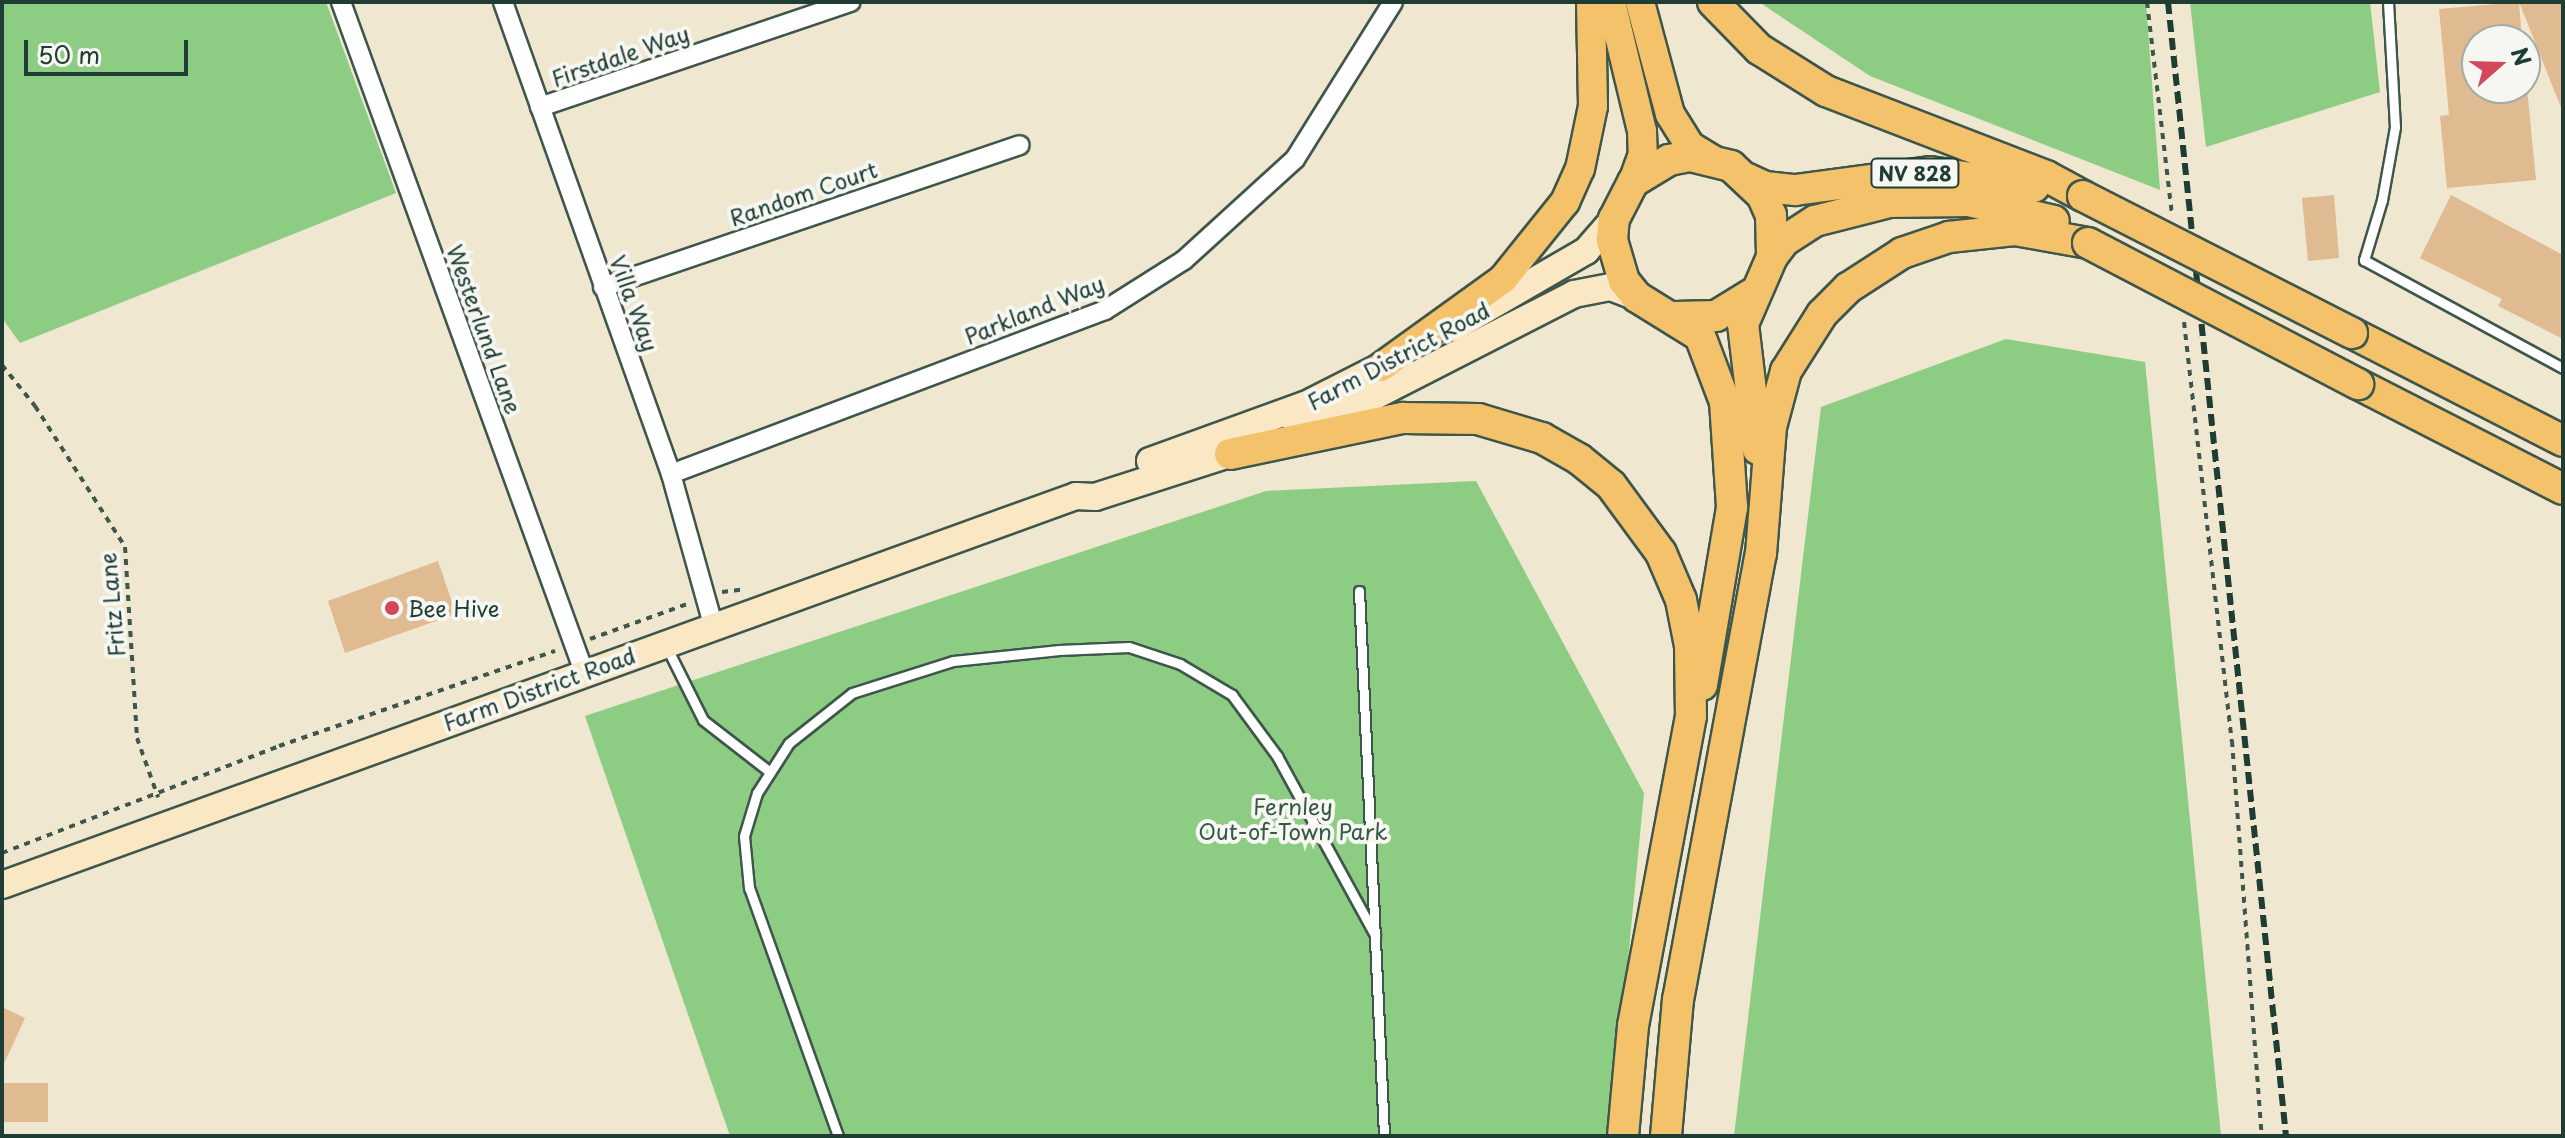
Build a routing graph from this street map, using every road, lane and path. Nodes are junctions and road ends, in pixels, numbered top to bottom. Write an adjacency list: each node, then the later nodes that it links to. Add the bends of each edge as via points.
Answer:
1 (341, 2): 40 (street, Westerlund Lane)
2 (503, 2): 11 (street, Villa Way)
3 (851, 2): 11 (street, Firstdale Way)
4 (1393, 2): 31 (street, Parkland Way, via 1295,159 1184,260 1105,310)
5 (1591, 2): 27 (main road, via 1593,106 1584,154 1565,202 1503,279)
6 (1611, 2): 15 (main road, via 1642,131 1643,154)
7 (1640, 2): 13 (main road, via 1670,114 1690,146)
8 (1713, 2): 16 (highway, via 1759,49 1826,91 2046,176)
9 (2147, 2): 18 (path)
10 (2388, 2): 28 (lane, via 2395,127 2364,260)
11 (540, 107): 21 (street, Villa Way)
12 (1019, 145): 21 (street, Random Court)
13 (1712, 159): 14 (highway); 15 (highway, via 1669,160)
14 (1748, 179): 16 (highway, NV 828, via 1795,190 1930,172); 20 (highway, via 1771,215)
15 (1633, 182): 17 (highway)
16 (2083, 196): 29 (highway, bridge)
17 (1614, 219): 23 (highway, via 1615,261); 27 (main road, Farm District Road, via 1586,251)
18 (2173, 222)
19 (2088, 243): 20 (highway, via 2051,219 2025,211 1935,199 1836,213 1795,232); 32 (highway, via 2015,230 1975,232 1924,244 1877,266 1822,314 1786,371); 33 (highway, bridge)
20 (1772, 257): 22 (highway)
21 (603, 287): 31 (street, Villa Way)
22 (1752, 294): 25 (highway, via 1716,316); 32 (highway, via 1743,324)
23 (1637, 297): 25 (highway); 30 (main road, Farm District Road, via 1611,287 1574,294 1356,406)
24 (2184, 316): 53 (path, via 2232,741)
25 (1674, 317): 42 (highway, via 1700,336 1718,374 1732,474 1722,582)
26 (2, 365): 44 (path, Fritz Lane, via 35,406 125,547 137,738)
27 (1381, 367): 34 (main road, Farm District Road, via 1305,405 1089,483)
28 (2563, 368)
29 (2563, 441)
30 (1230, 454): 34 (main road, Farm District Road, via 1095,497); 42 (highway, via 1403,418 1442,415 1478,419 1542,438 1611,485 1661,553 1681,600 1690,646)
31 (671, 474): 36 (street, Villa Way)
32 (1764, 474): 52 (highway, via 1761,554 1678,1000)
33 (2563, 489)
34 (1076, 496): 37 (main road, Farm District Road)
35 (1359, 591): 48 (lane)
36 (705, 597): 37 (path, via 750,589); 38 (street, Villa Way); 40 (path)
37 (786, 598): 38 (main road, Farm District Road)
38 (713, 624): 39 (main road, Farm District Road)
39 (664, 642): 41 (main road, Farm District Road); 43 (lane, via 703,720)
40 (575, 644): 41 (street, Westerlund Lane); 44 (path, via 279,746)
41 (584, 672): 45 (main road, Farm District Road)
42 (1691, 716): 51 (highway, via 1633,1026)
43 (770, 772): 48 (lane, via 789,743 852,693 953,661 1129,647 1180,664 1232,695 1277,756); 49 (lane, via 757,793 744,836 749,888)
44 (158, 797): 45 (path, Fritz Lane); 46 (path)
45 (168, 825): 47 (main road, Farm District Road)
46 (2, 853)
47 (2, 885)
48 (1375, 935): 50 (lane)
49 (838, 1136)
50 (1384, 1136)
51 (1623, 1136)
52 (1666, 1136)
53 (2262, 1136)

